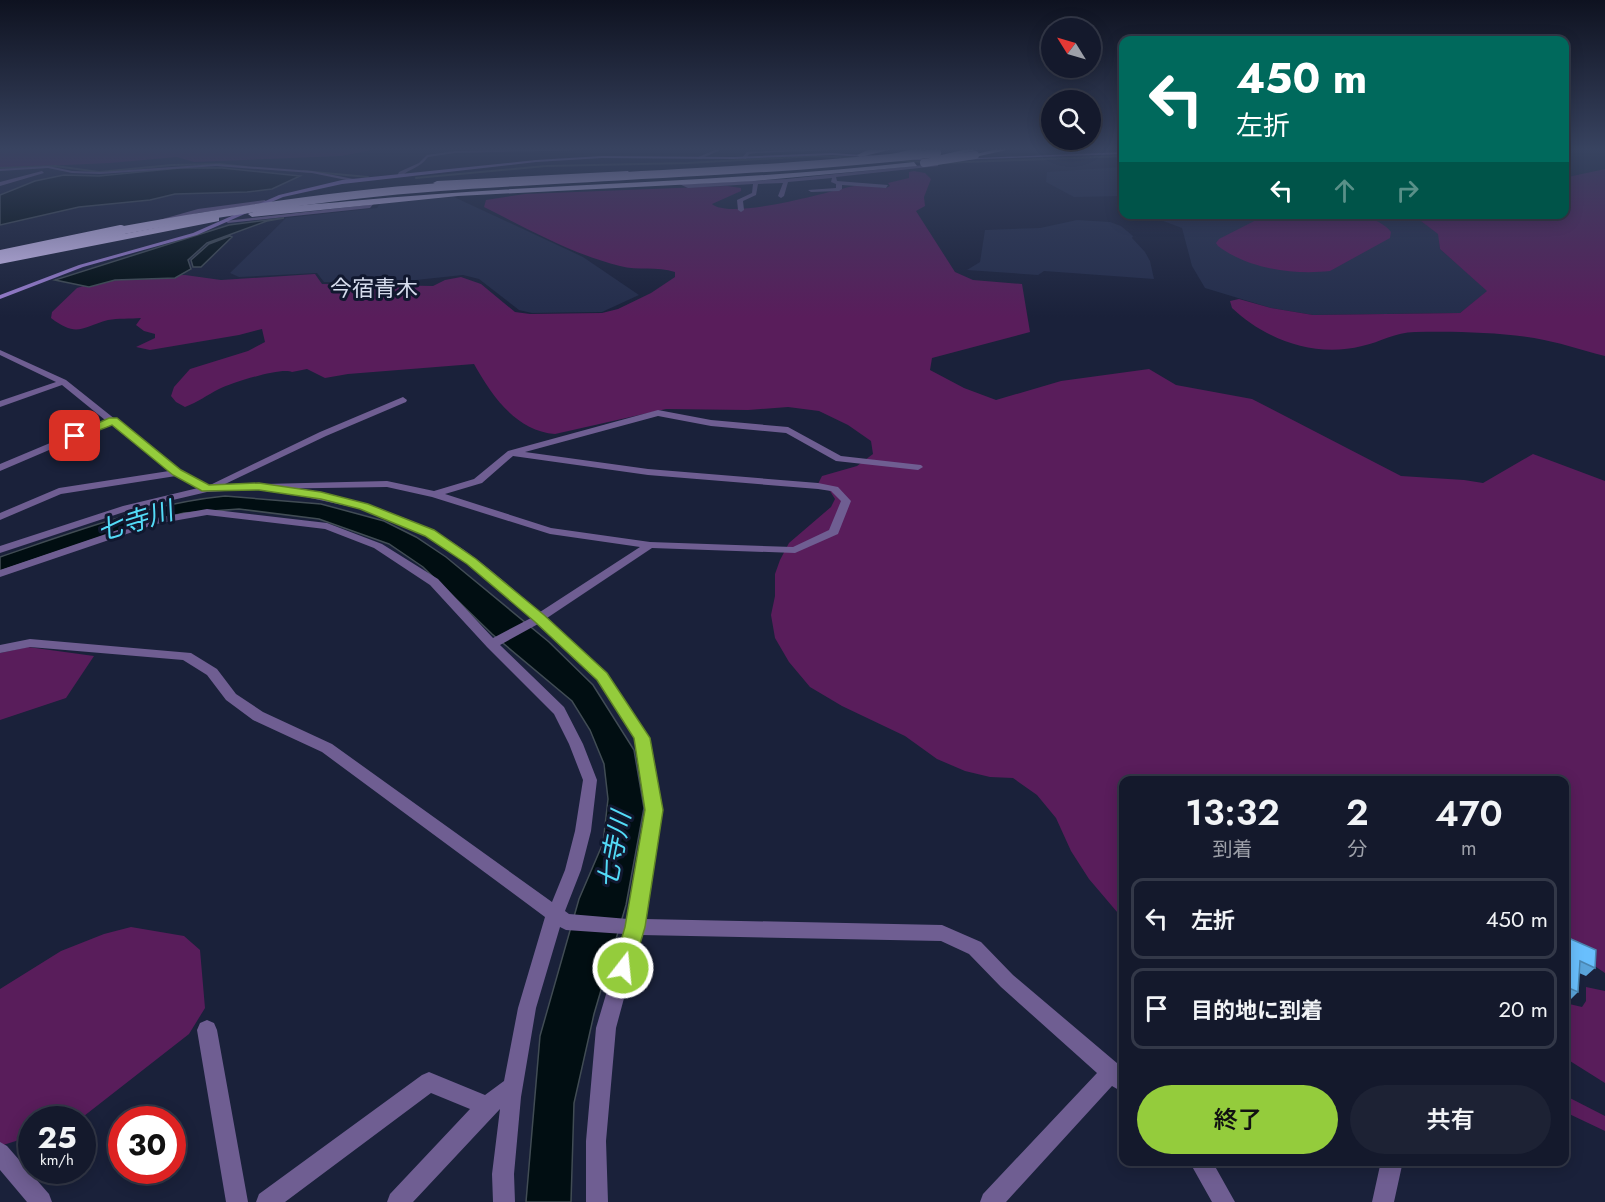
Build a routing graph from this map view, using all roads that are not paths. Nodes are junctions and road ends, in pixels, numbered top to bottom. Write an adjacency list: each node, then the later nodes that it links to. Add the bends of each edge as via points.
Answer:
1 (239, 205): 10 (street)
2 (255, 205): 10 (highway, bridge)
3 (257, 205): 11 (main road)
4 (279, 205): 12 (highway, bridge, via 99,234)
5 (300, 205): 12 (highway, bridge, via 191,220)
6 (335, 205): 12 (highway, via 216,219)
7 (371, 205): 11 (street)
8 (741, 205): 9 (street)
9 (741, 210)
10 (162, 220): 12 (highway)
11 (228, 221): 13 (main road, via 81,266)
12 (0, 257)
13 (0, 297)
14 (0, 352): 15 (street)
15 (63, 382): 17 (street); 18 (street)
16 (403, 400): 24 (street)
17 (0, 404)
18 (113, 420): 21 (street); 22 (street)
19 (511, 453): 20 (street, via 658,413 711,423 788,430 839,459); 25 (street, via 478,481); 27 (street, via 648,472 818,486 834,489 846,501 834,532 795,550)
20 (918, 467)
21 (0, 468)
22 (177, 473): 24 (street); 26 (street, via 59,491)
23 (259, 486): 24 (street); 25 (street, via 387,484); 30 (street, via 364,506 429,533 472,561)
24 (207, 489): 28 (street, via 127,508)
25 (434, 494): 27 (street, via 550,531)
26 (0, 517)
27 (650, 545): 30 (street)
28 (0, 550)
29 (0, 574): 31 (street, via 154,521 207,512 327,526 378,546 434,582)
30 (535, 621): 31 (street); 34 (street, via 602,676 642,738 654,810)
31 (494, 642): 33 (street, via 559,711 590,780 583,831)
32 (0, 649): 33 (street, via 30,643 186,656 212,672 231,697 249,710 327,748)
33 (561, 918): 34 (street); 37 (street, via 527,1008)
34 (628, 926): 36 (street, via 942,933 975,948); 47 (street, via 606,1028 596,1141)
35 (207, 1030): 43 (street)
36 (1117, 1078): 48 (street)
37 (513, 1087): 38 (street); 46 (street, via 503,1174)
38 (487, 1106): 44 (street, via 429,1083); 45 (street)
39 (0, 1153): 42 (street)
40 (1203, 1166): 49 (street)
41 (1391, 1166): 50 (street)
42 (41, 1202)
43 (237, 1202)
44 (267, 1202)
45 (398, 1202)
46 (504, 1202)
47 (597, 1202)
48 (991, 1202)
49 (1224, 1202)
50 (1383, 1202)

